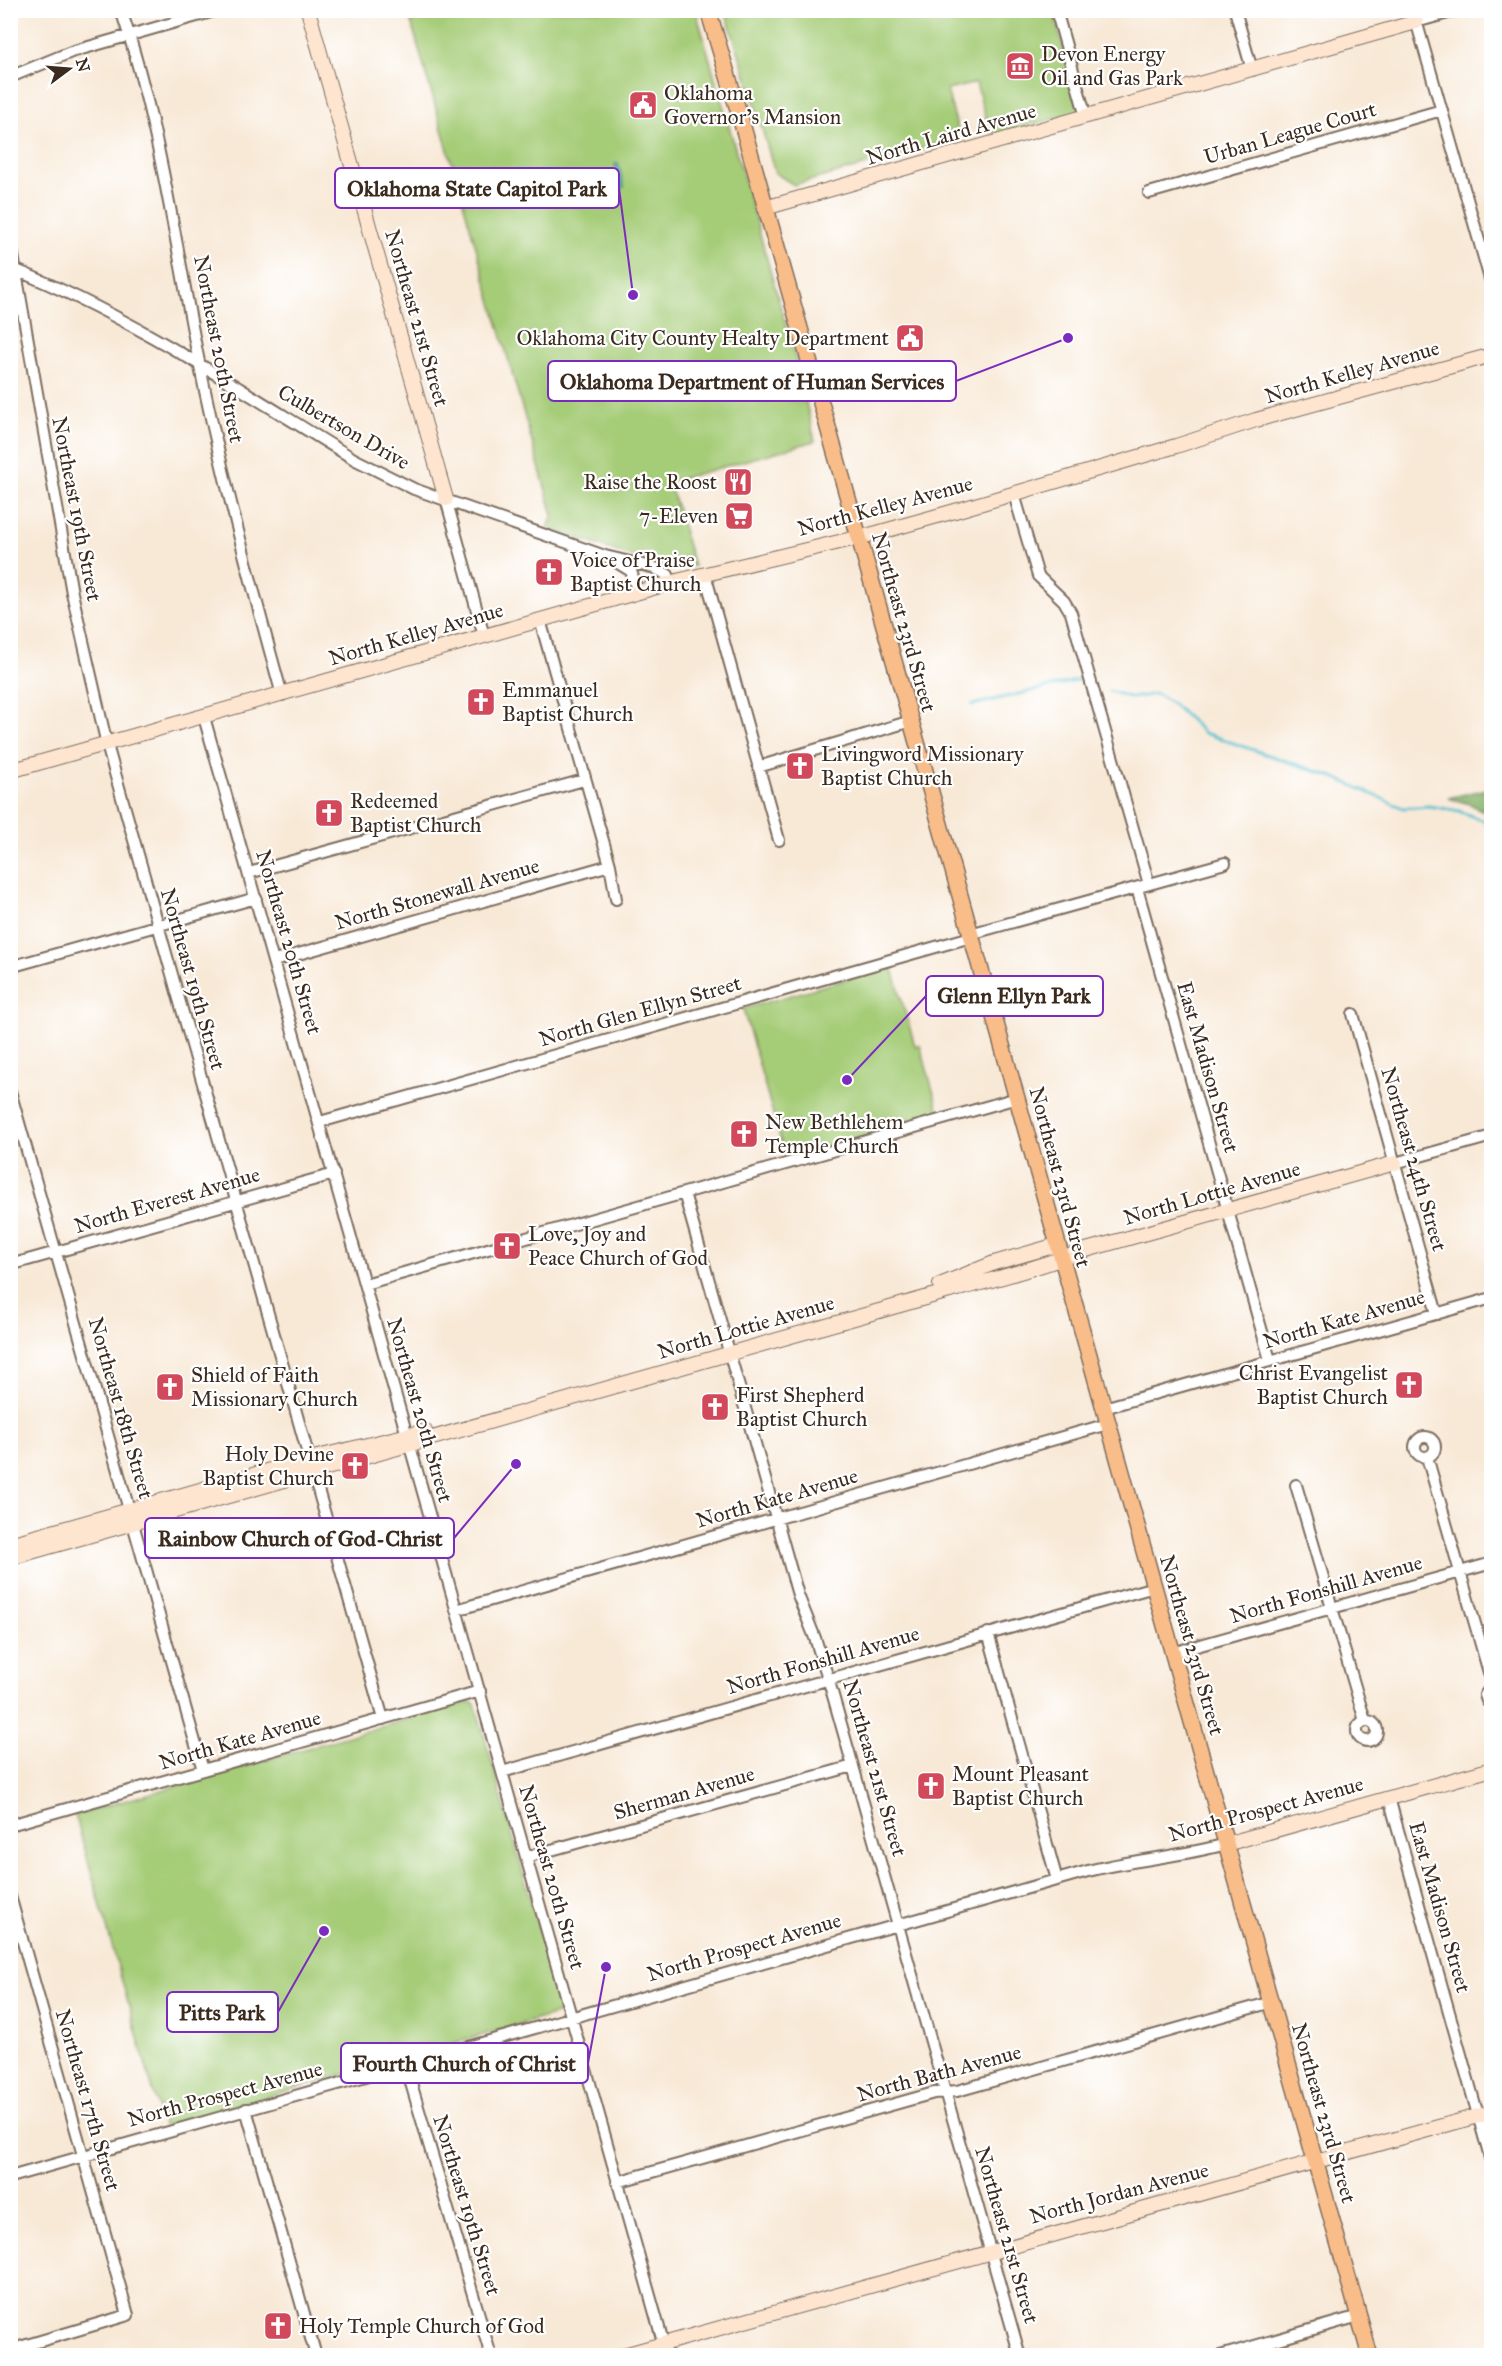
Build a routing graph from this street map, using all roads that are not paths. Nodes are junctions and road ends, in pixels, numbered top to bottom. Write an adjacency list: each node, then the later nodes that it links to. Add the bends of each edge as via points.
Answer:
1 (121, 10): 9 (street, Northeast 20th Street)
2 (218, 10): 9 (street)
3 (308, 10): 22 (street, Northeast 21st Street)
4 (708, 10): 15 (main road, Northeast 23rd Street)
5 (1056, 10): 13 (street)
6 (1235, 10): 10 (street)
7 (1459, 10): 8 (street, North Laird Avenue)
8 (1415, 16): 10 (street, North Laird Avenue); 12 (street)
9 (129, 35): 11 (street, via 71,52); 20 (street, Northeast 20th Street, via 162,161)
10 (1252, 70): 13 (street, North Laird Avenue)
11 (10, 77)
12 (1442, 110): 14 (street, Urban League Court); 18 (street)
13 (1086, 117): 15 (street, North Laird Avenue)
14 (1149, 193)
15 (765, 208): 23 (main road, Northeast 23rd Street)
16 (10, 238): 17 (street, Northeast 19th Street)
17 (13, 269): 20 (street, Culbertson Drive, via 103,309); 33 (street, Northeast 19th Street, via 69,581)
18 (1491, 286)
19 (1491, 355): 21 (street, North Kelley Avenue, via 1256,420)
20 (200, 365): 22 (street, Culbertson Drive, via 354,459 414,489); 30 (street, Northeast 20th Street, via 238,534)
21 (1014, 494): 23 (street, North Kelley Avenue); 41 (street, via 1038,576 1071,613)
22 (446, 499): 24 (street, Culbertson Drive); 29 (street, Northeast 21st Street)
23 (858, 537): 25 (street, North Kelley Avenue); 32 (main road, Northeast 23rd Street)
24 (604, 556): 26 (street, Culbertson Drive, via 655,568 668,575); 27 (street, via 631,571)
25 (705, 574): 26 (street, North Kelley Avenue); 34 (street)
26 (671, 583): 27 (street, North Kelley Avenue)
27 (638, 593): 28 (street, North Kelley Avenue)
28 (540, 621): 29 (street, North Kelley Avenue); 36 (street)
29 (484, 636): 30 (street, North Kelley Avenue)
30 (282, 695): 31 (street, North Kelley Avenue)
31 (204, 717): 33 (street, North Kelley Avenue); 40 (street, Northeast 20th Street)
32 (910, 721): 34 (street); 46 (main road, Northeast 23rd Street)
33 (107, 744): 35 (street, North Kelley Avenue); 45 (street, Northeast 19th Street)
34 (758, 767): 37 (street)
35 (10, 771)
36 (584, 780): 39 (street); 40 (street)
37 (779, 840)
38 (1225, 864): 41 (street, North Glen Ellyn Street)
39 (610, 865): 44 (street); 47 (street, North Stonewall Avenue)
40 (249, 873): 43 (street, Northeast 20th Street)
41 (1149, 884): 42 (street, North Glen Ellyn Street)
42 (1137, 888): 46 (street, North Glen Ellyn Street); 58 (street, East Madison Street)
43 (256, 898): 45 (street); 47 (street, Northeast 20th Street)
44 (616, 899)
45 (158, 924): 48 (street); 57 (street, Northeast 19th Street)
46 (971, 935): 51 (main road, Northeast 23rd Street); 52 (street, North Glen Ellyn Street)
47 (274, 961): 52 (street, Northeast 20th Street)
48 (10, 967)
49 (1353, 1014): 54 (street, Northeast 24th Street)
50 (10, 1091): 59 (street, Northeast 18th Street)
51 (1017, 1098): 56 (street); 60 (main road, Northeast 23rd Street)
52 (320, 1122): 55 (street, Northeast 20th Street)
53 (1491, 1136): 54 (street, North Lottie Avenue)
54 (1395, 1163): 58 (street, North Lottie Avenue); 64 (street, Northeast 24th Street)
55 (334, 1174): 57 (street, North Everest Avenue); 62 (street, Northeast 20th Street)
56 (684, 1193): 62 (street); 65 (street, Northeast 21st Street)
57 (236, 1201): 59 (street, North Everest Avenue); 71 (street, Northeast 19th Street)
58 (1228, 1210): 60 (street, North Lottie Avenue, via 1086,1250); 66 (street, East Madison Street)
59 (57, 1252): 61 (street, North Everest Avenue); 73 (street, Northeast 18th Street)
60 (1059, 1252): 65 (street, North Lottie Avenue, via 994,1263 950,1282); 67 (main road, Northeast 23rd Street)
61 (10, 1265)
62 (364, 1284): 69 (street, Northeast 20th Street)
63 (1491, 1298): 64 (street, North Kate Avenue)
64 (1437, 1314): 66 (street, North Kate Avenue)
65 (728, 1350): 69 (street, North Lottie Avenue); 74 (street, Northeast 21st Street)
66 (1270, 1360): 67 (street, North Kate Avenue)
67 (1104, 1408): 68 (main road, Northeast 23rd Street)
68 (1108, 1424): 74 (street, North Kate Avenue); 79 (main road, Northeast 23rd Street)
69 (408, 1441): 71 (street, North Lottie Avenue); 81 (street, Northeast 20th Street)
70 (1427, 1457): 78 (street)
71 (311, 1465): 73 (street, North Lottie Avenue); 88 (street, Northeast 19th Street)
72 (1296, 1485): 80 (street)
73 (131, 1516): 75 (street, North Lottie Avenue); 76 (street, North Lottie Avenue); 92 (street, Northeast 18th Street)
74 (776, 1518): 81 (street, North Kate Avenue); 84 (street, Northeast 21st Street)
75 (10, 1544)
76 (10, 1558)
77 (1491, 1563): 78 (street, North Fonshill Avenue)
78 (1460, 1572): 80 (street, North Fonshill Avenue); 85 (street)
79 (1154, 1587): 82 (street, North Fonshill Avenue); 83 (main road, Northeast 23rd Street)
80 (1332, 1608): 83 (street, North Fonshill Avenue); 89 (street)
81 (456, 1610): 86 (street, Northeast 20th Street)
82 (988, 1634): 84 (street, North Fonshill Avenue); 98 (street)
83 (1172, 1653): 96 (main road, Northeast 23rd Street)
84 (828, 1678): 90 (street, Northeast 21st Street); 93 (street, North Fonshill Avenue)
85 (1491, 1684): 87 (street, via 1485,1695)
86 (480, 1691): 88 (street, North Kate Avenue); 93 (street, Northeast 20th Street)
87 (1491, 1705)
88 (383, 1719): 92 (street, North Kate Avenue)
89 (1365, 1721)
90 (853, 1766): 97 (street, Sherman Avenue); 100 (street, Northeast 21st Street)
91 (1491, 1769): 94 (street, North Prospect Avenue)
92 (202, 1770): 95 (street, North Kate Avenue)
93 (502, 1772): 97 (street, Northeast 20th Street)
94 (1389, 1798): 96 (street, North Prospect Avenue); 106 (street, East Madison Street)
95 (11, 1821)
96 (1226, 1844): 98 (street, North Prospect Avenue, via 1183,1855 1118,1863); 101 (main road, Northeast 23rd Street)
97 (526, 1857): 102 (street, Northeast 20th Street)
98 (1057, 1880): 100 (street, North Prospect Avenue)
99 (10, 1896): 107 (street, Northeast 17th Street)
100 (897, 1926): 102 (street, North Prospect Avenue); 104 (street, Northeast 21st Street)
101 (1272, 2002): 104 (street, North Bath Avenue); 108 (main road, Northeast 23rd Street)
102 (571, 2017): 103 (street, North Prospect Avenue); 111 (street, Northeast 20th Street)
103 (406, 2066): 105 (street, North Prospect Avenue); 117 (street, Northeast 19th Street)
104 (944, 2092): 111 (street, North Bath Avenue); 112 (street, Northeast 21st Street)
105 (246, 2109): 107 (street, North Prospect Avenue); 116 (street)
106 (1485, 2114): 108 (street, North Jordan Avenue); 109 (street, East Madison Street)
107 (83, 2155): 110 (street, North Prospect Avenue); 115 (street, Northeast 17th Street, via 128,2315)
108 (1315, 2161): 112 (street, North Jordan Avenue); 113 (main road, Northeast 23rd Street)
109 (1491, 2165)
110 (10, 2177)
111 (617, 2182): 114 (street, Northeast 20th Street)
112 (990, 2251): 114 (street, North Jordan Avenue); 119 (street, Northeast 21st Street)
113 (1359, 2316): 120 (street); 121 (main road, Northeast 23rd Street)
114 (665, 2349): 118 (street, North Jordan Avenue)
115 (10, 2350)
116 (315, 2355)
117 (492, 2355)
118 (620, 2355)
119 (1020, 2355)
120 (1220, 2355)
121 (1370, 2355)

